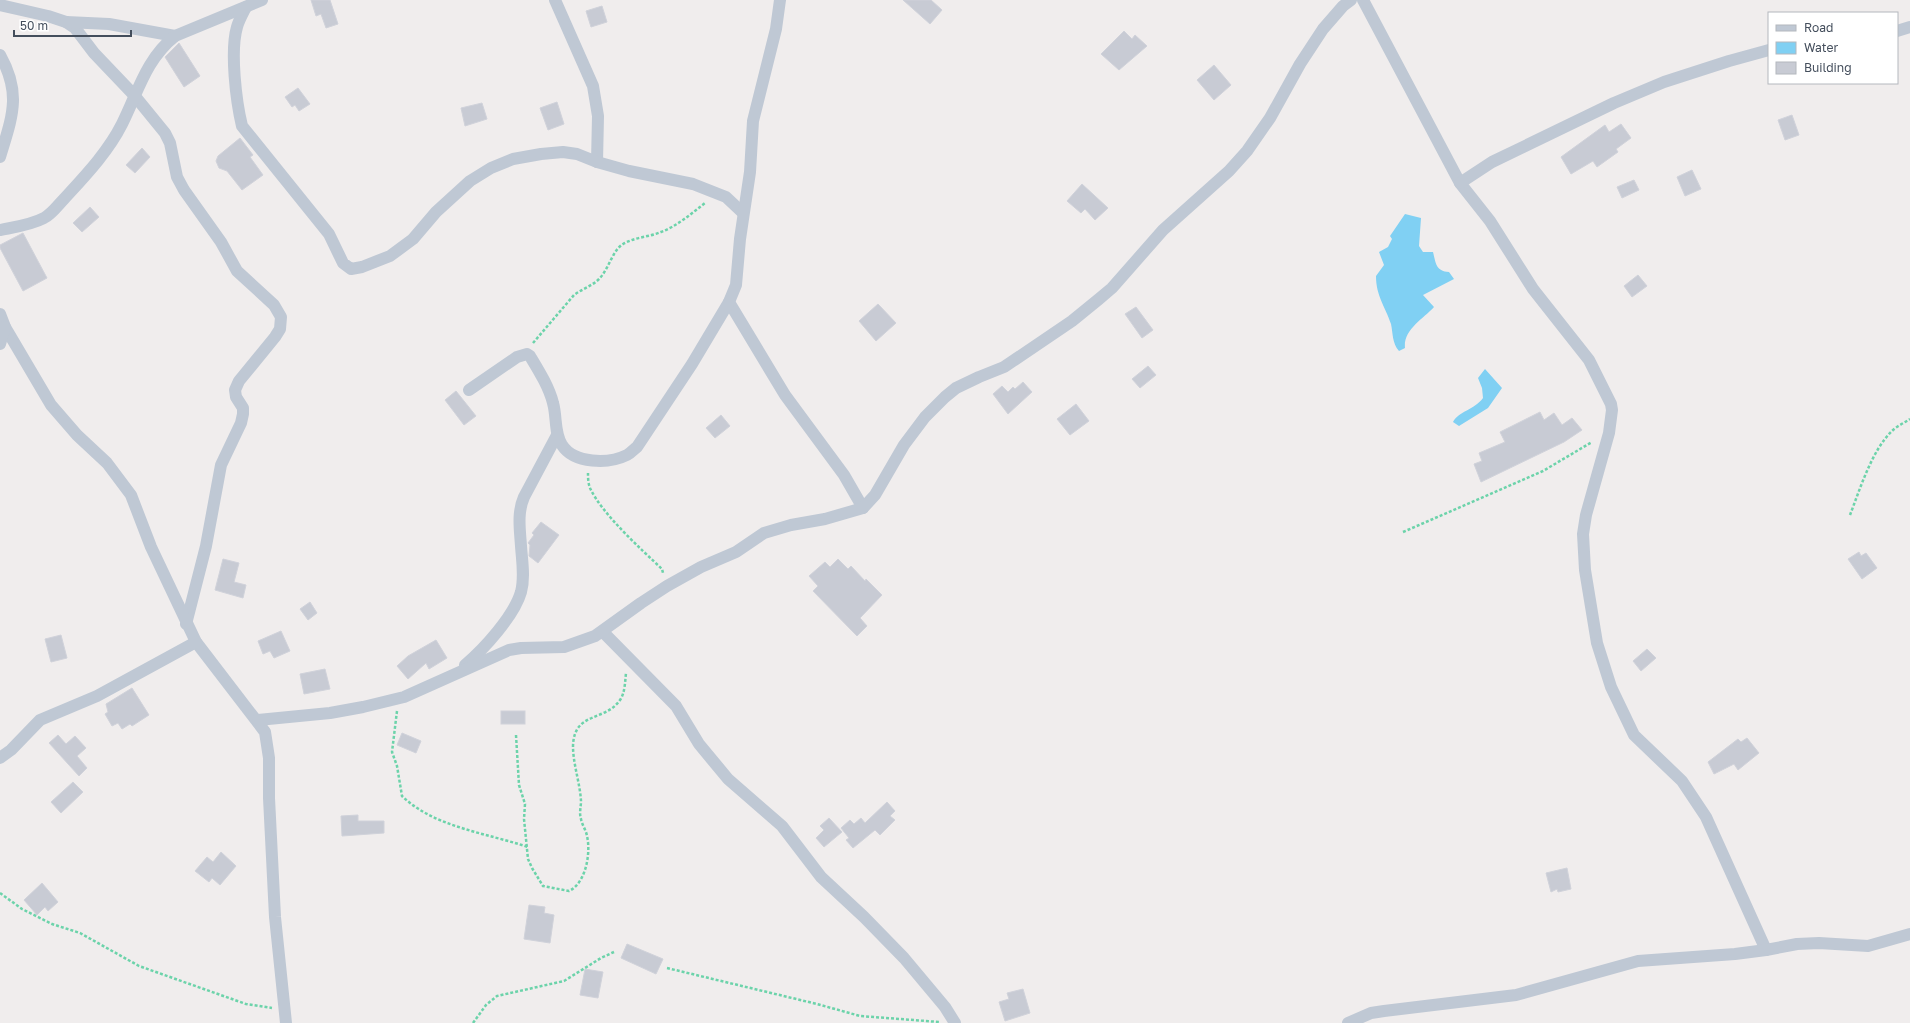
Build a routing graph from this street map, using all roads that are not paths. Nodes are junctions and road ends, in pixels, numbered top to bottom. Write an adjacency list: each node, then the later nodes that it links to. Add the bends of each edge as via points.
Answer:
1 (262, 0): 7 (street)
2 (555, 0): 16 (street, via 593,86 598,116)
3 (780, 0): 18 (street, via 776,29 753,121)
4 (1363, 0): 17 (street)
5 (1345, 2): 26 (street, via 1300,64 1270,118 1229,171 1163,230 1112,288 1072,321 1004,367 956,388 945,397 925,417 904,445 875,495)
6 (0, 5): 8 (street)
7 (246, 7): 11 (street); 16 (street, via 237,27 234,42 242,126 329,234 343,263 351,269 390,256 413,239 436,212 470,181 491,168 513,160 563,152 577,154)
8 (66, 22): 11 (street, via 109,24); 14 (street, via 75,28 94,53)
9 (1910, 28): 10 (street)
10 (1898, 30)
11 (175, 36): 14 (street, via 165,44 142,77)
12 (1768, 50): 17 (street, via 1664,82 1614,103 1492,162)
13 (0, 55): 15 (street, via 13,84 13,113)
14 (134, 95): 19 (street, via 113,138 84,178 50,214 32,223); 27 (street, via 168,138 184,190 221,242 237,271 274,305 282,320 275,337 236,387 235,394 243,408 243,414 221,465 206,546)
15 (0, 157)
16 (597, 162): 18 (street, via 693,184 718,193)
17 (1460, 183): 34 (street, via 1490,221 1533,289 1589,360 1611,404 1609,433 1583,534 1585,570 1598,643 1611,687 1634,735 1682,781 1706,817)
18 (744, 213): 20 (street, via 736,285)
19 (0, 230)
20 (730, 302): 25 (street, via 637,447 628,454 615,458 588,460 570,453 562,446); 26 (street, via 785,395 844,475)
21 (0, 314): 22 (street)
22 (5, 327): 23 (street); 27 (street, via 51,405 77,435 107,463 131,495)
23 (0, 344)
24 (469, 390): 25 (street, via 517,357 525,354 530,356 554,404)
25 (557, 435): 30 (street, via 520,508 523,578 515,606 495,634)
26 (863, 508): 28 (street, via 764,533 736,552 667,586)
27 (186, 624): 29 (street)
28 (603, 632): 30 (street, via 564,648 510,650); 36 (street, via 676,706 699,744 728,779 782,826 821,877 886,939)
29 (196, 642): 31 (street); 32 (street, via 97,696 40,720)
30 (455, 673): 31 (street, via 401,698 330,713)
31 (258, 720): 35 (street, via 265,732 269,758 275,909)
32 (0, 758)
33 (1910, 934): 34 (street, via 1868,946 1818,943)
34 (1766, 950): 37 (street, via 1638,961 1516,995 1378,1012)
35 (285, 1017)
36 (955, 1023)
37 (1348, 1023)

